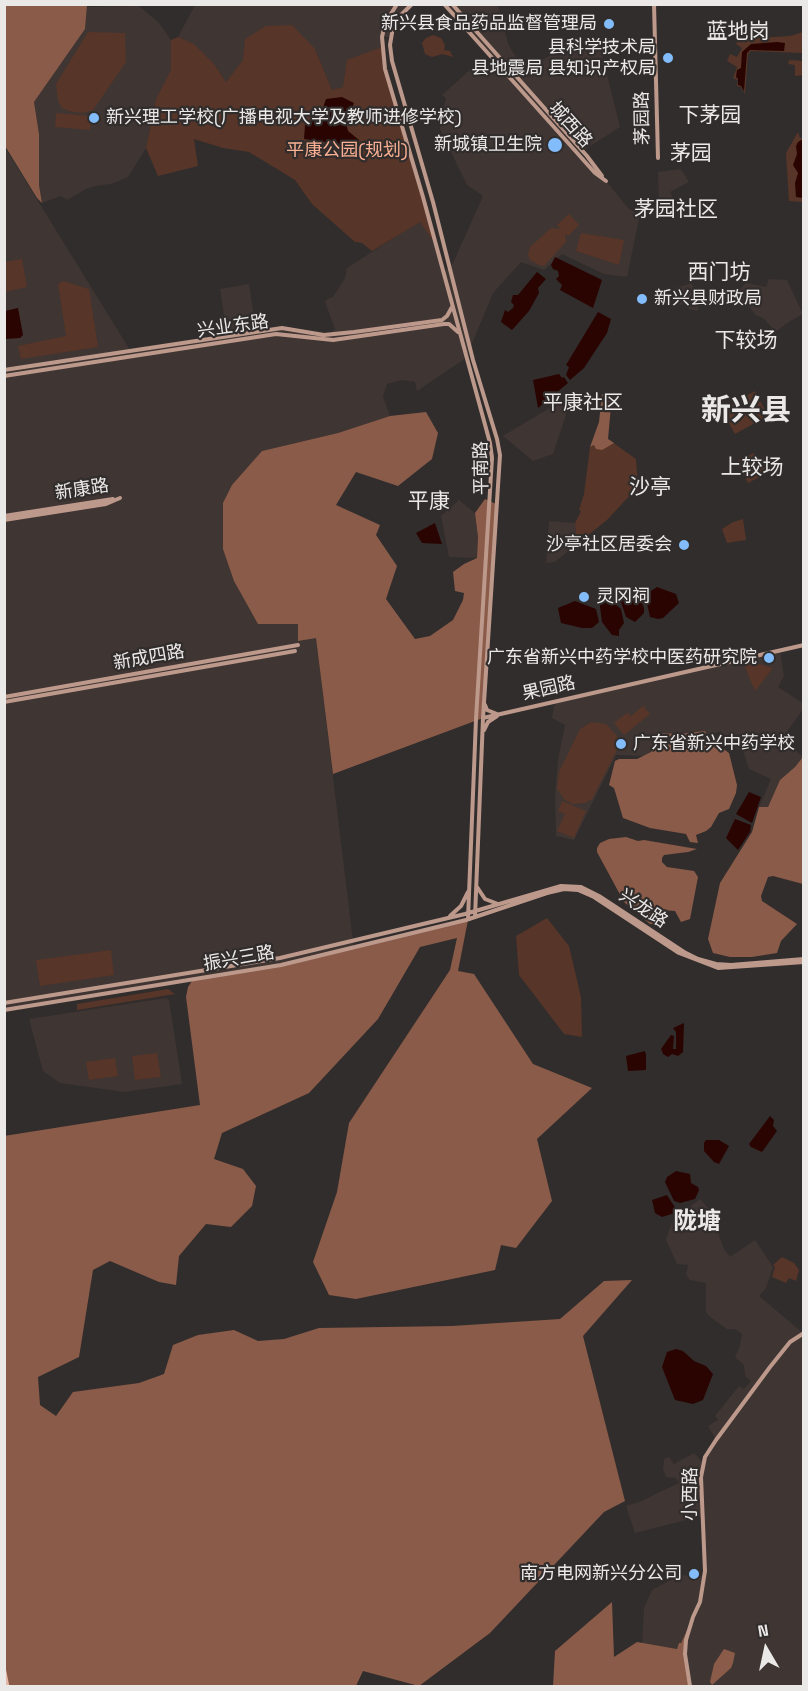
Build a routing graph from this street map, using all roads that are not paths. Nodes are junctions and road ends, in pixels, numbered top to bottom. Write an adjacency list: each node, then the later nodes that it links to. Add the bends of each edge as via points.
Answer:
1 (397, 4): 7 (main road, 平南路, via 382,37 385,69)
2 (412, 4): 16 (main road, 平南路, via 393,27 392,61 500,455)
3 (452, 4): 5 (main road, 城西路, via 606,181)
4 (654, 4): 6 (main road, 茅园路)
5 (444, 6)
6 (658, 158)
7 (452, 306): 8 (main road, 平南路); 9 (main road, 兴业东路, via 442,320 354,333 324,335 282,328)
8 (461, 335): 10 (main road, 兴业东路, via 444,324 333,340 276,334); 20 (main road, 平南路, via 492,458)
9 (4, 370)
10 (4, 376)
11 (4, 518): 11 (main road, 新康路, via 106,504 120,498)
12 (298, 645): 15 (main road, 新成四路)
13 (804, 645): 18 (main road, 果园路)
14 (295, 651): 17 (main road, 新成四路)
15 (4, 697)
16 (484, 698): 18 (main road, via 487,710); 19 (main road, 平南路)
17 (4, 702)
18 (501, 714): 19 (main road, 果园路); 21 (main road, via 488,722)
19 (483, 718): 20 (main road, 果园路); 21 (main road, 平南路)
20 (476, 719): 22 (main road, 平南路)
21 (482, 736): 23 (main road, 平南路)
22 (470, 884): 23 (main road); 25 (main road, 平南路); 27 (main road, via 461,906)
23 (477, 885): 24 (main road, via 484,899); 26 (main road, 平南路)
24 (502, 904): 26 (main road, 兴龙路); 29 (main road, 兴龙路, via 561,886 581,887 698,959 731,965)
25 (469, 913): 26 (main road, 兴龙路); 27 (main road, 振兴三路); 28 (main road, 平南路)
26 (475, 914): 28 (main road, 振兴三路); 29 (main road, 兴龙路, via 557,890 578,890 679,953 718,969)
27 (445, 918): 30 (main road, 振兴三路, via 280,958)
28 (468, 919): 31 (main road, 振兴三路, via 281,966)
29 (804, 960)
30 (212, 969): 31 (main road); 32 (main road, 振兴三路)
31 (214, 977): 33 (main road, 振兴三路)
32 (4, 1003)
33 (4, 1010)
34 (804, 1333): 37 (main road, 小西路, via 790,1342 770,1367 705,1457 705,1571 700,1602 686,1640)
35 (4, 1671): 36 (main road)
36 (7, 1686)
37 (690, 1686)

